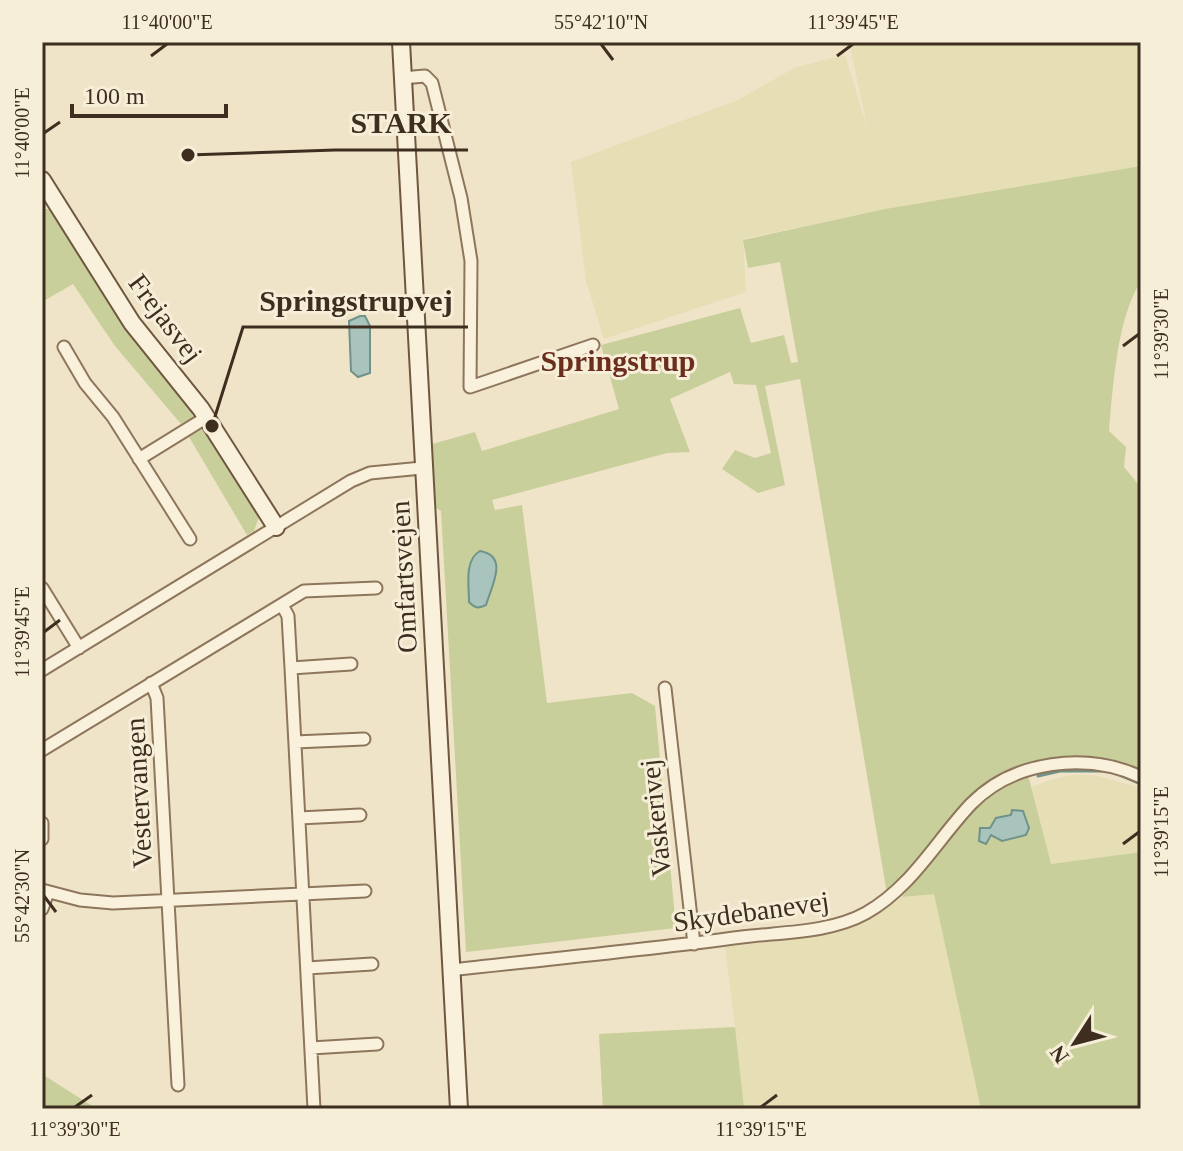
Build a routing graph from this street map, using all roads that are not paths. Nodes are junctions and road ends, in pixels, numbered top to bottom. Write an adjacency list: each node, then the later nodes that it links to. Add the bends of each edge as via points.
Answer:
1 (401, 42): 2 (main road, Omfartsvejen)
2 (402, 78): 5 (street, via 425,76 432,83 461,198 472,272 470,387); 9 (main road, Omfartsvejen)
3 (42, 180): 4 (main road, Frejasvej)
4 (48, 200): 7 (main road, Frejasvej, via 140,334)
5 (593, 345)
6 (64, 347): 8 (street)
7 (207, 417): 8 (street); 10 (main road, Frejasvej)
8 (139, 459): 11 (street)
9 (422, 468): 10 (street, via 359,477); 37 (main road, Omfartsvejen)
10 (276, 527): 15 (street)
11 (190, 539)
12 (42, 588): 15 (street)
13 (376, 588): 14 (street, Vestervangen, via 304,591)
14 (282, 605): 17 (street, via 288,616); 19 (street, Vestervangen)
15 (79, 648): 18 (street)
16 (351, 664): 17 (street)
17 (291, 668): 22 (street)
18 (42, 670)
19 (151, 683): 23 (street, Vestervangen); 32 (street, Vestervangen, via 157,698)
20 (665, 688): 34 (street, Vaskerivej)
21 (364, 739): 22 (street)
22 (295, 742): 26 (street)
23 (42, 750)
24 (1141, 777): 34 (street, Skydebanevej, via 1083,762 1017,775 973,802 911,876 865,914 832,926)
25 (360, 815): 26 (street)
26 (299, 818): 31 (street)
27 (42, 823): 28 (street)
28 (42, 839)
29 (45, 891): 32 (street, Vestervangen, via 102,903); 33 (street, Vestervangen)
30 (365, 891): 31 (street, Vestervangen)
31 (302, 894): 32 (street, Vestervangen); 36 (street)
32 (167, 901): 40 (street, Vestervangen)
33 (42, 909)
34 (694, 944): 37 (street, Skydebanevej)
35 (372, 964): 36 (street)
36 (307, 968): 39 (street)
37 (451, 970): 42 (main road, Omfartsvejen)
38 (377, 1044): 39 (street)
39 (311, 1048): 41 (street)
40 (178, 1085)
41 (314, 1109)
42 (459, 1109)

